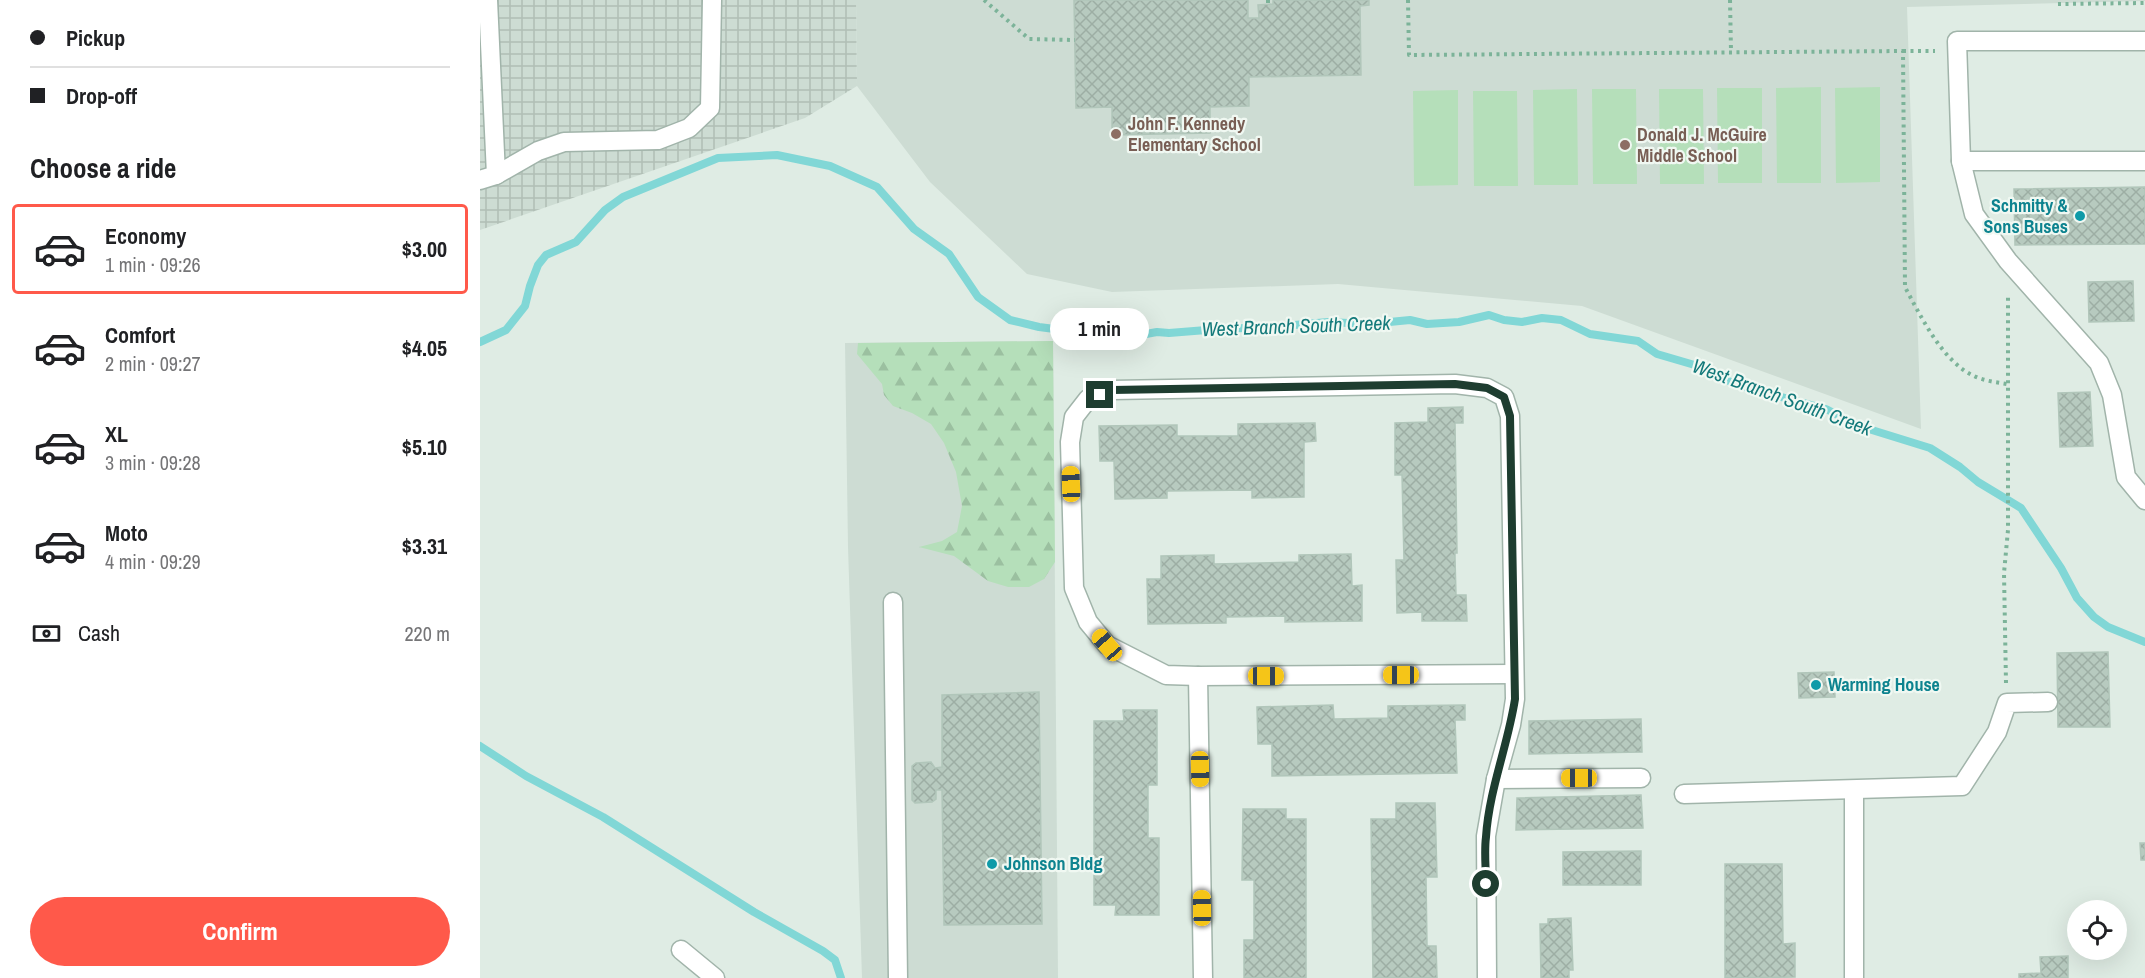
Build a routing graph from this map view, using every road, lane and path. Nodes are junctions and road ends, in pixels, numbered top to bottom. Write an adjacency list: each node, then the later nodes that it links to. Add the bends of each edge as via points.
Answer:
1 (488, 0): 15 (lane)
2 (712, 0): 15 (lane, via 710,108 689,128 658,140 564,142)
3 (984, 0): 8 (path, via 1029,39)
4 (1408, 0): 11 (path, via 1409,55)
5 (1730, 0): 11 (path)
6 (2145, 3): 7 (path)
7 (2058, 4)
8 (1075, 40)
9 (2145, 41): 10 (lane, via 1957,41)
10 (1958, 50): 12 (path); 13 (lane)
11 (1731, 51): 12 (path)
12 (1903, 51): 17 (path, via 1905,287 1950,359 1974,376)
13 (1961, 161): 14 (lane); 16 (lane, via 1974,214)
14 (2145, 161)
15 (488, 178)
16 (2008, 261): 17 (path); 18 (lane, via 2098,363 2112,395 2126,477)
17 (2007, 384): 23 (path)
18 (2145, 500)
19 (893, 602): 30 (lane)
20 (1514, 674): 21 (lane); 21 (lane, via 1510,416 1504,397 1487,388 1455,384 1112,390 1088,399 1074,417 1070,442 1074,588 1088,622 1107,645 1166,675); 25 (lane, via 1511,725)
21 (1198, 676): 31 (lane)
22 (2048, 702): 23 (lane)
23 (2007, 703): 26 (lane, via 1997,732 1962,786)
24 (1641, 778): 25 (lane)
25 (1496, 779): 32 (lane, via 1486,836)
26 (1854, 791): 27 (lane); 33 (lane)
27 (1684, 794)
28 (681, 950): 29 (lane)
29 (715, 978)
30 (898, 978)
31 (1203, 978)
32 (1487, 978)
33 (1854, 978)

